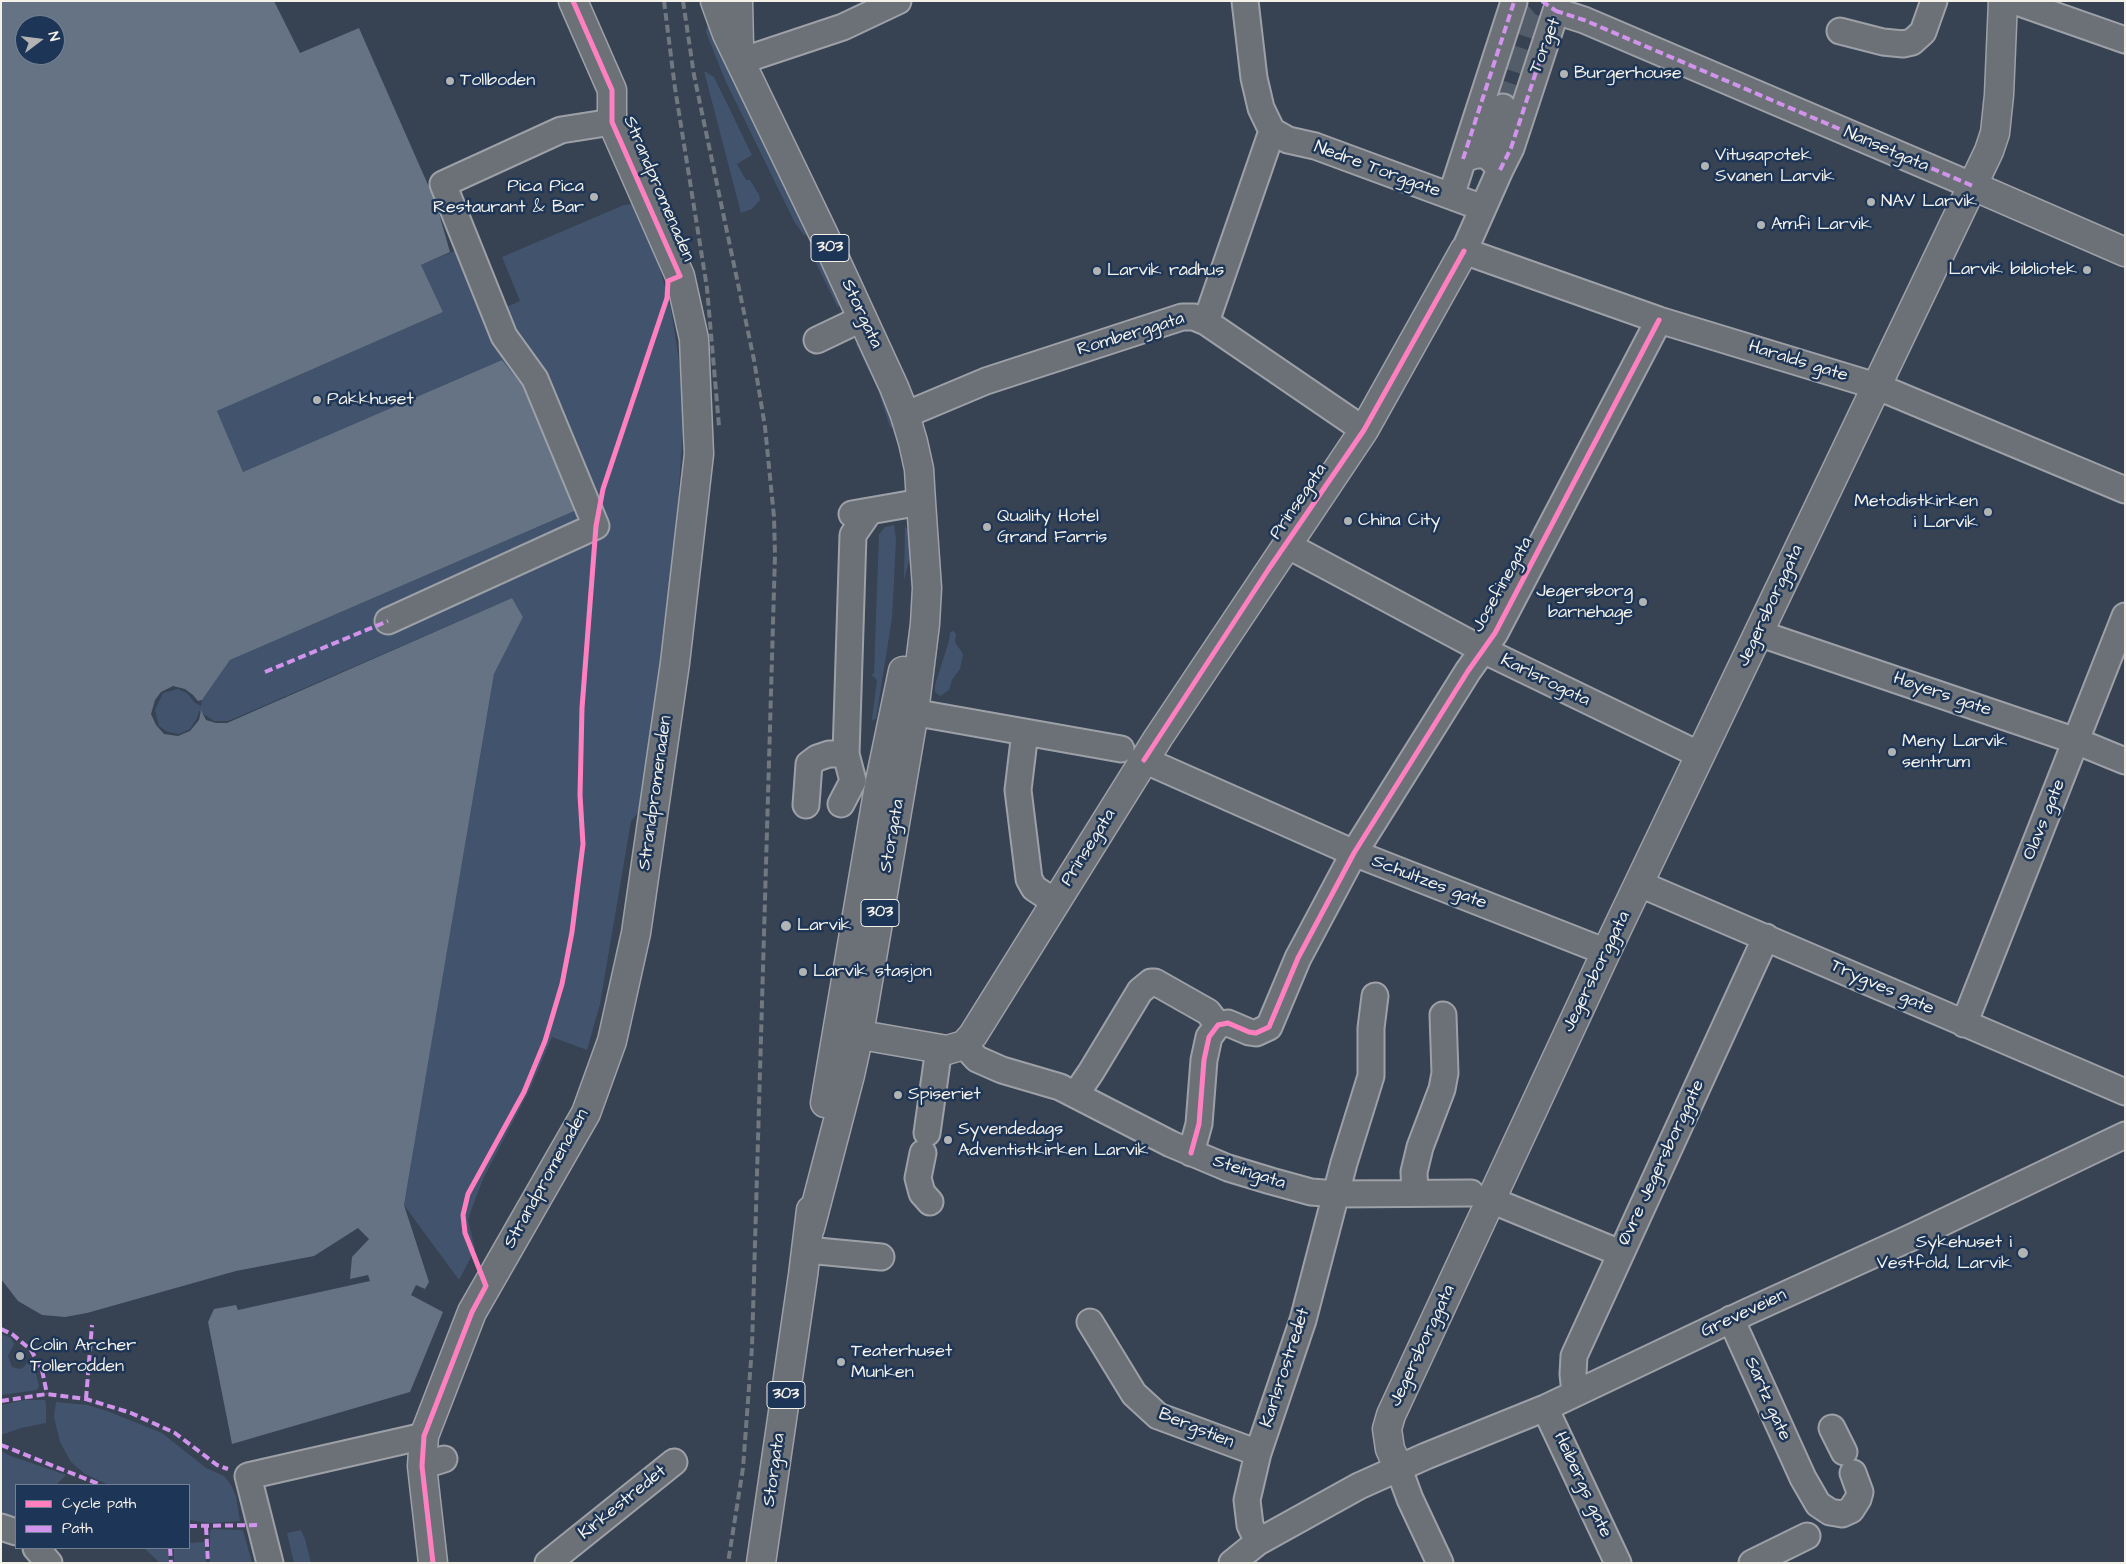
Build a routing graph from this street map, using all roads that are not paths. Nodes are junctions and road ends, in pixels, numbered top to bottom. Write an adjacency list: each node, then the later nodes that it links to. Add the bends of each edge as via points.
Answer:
1 (573, 1): 16 (main road, Strandpromenaden, via 612,90)
2 (716, 1): 14 (main road, Storgata / 303)
3 (738, 1): 14 (main road)
4 (898, 1): 14 (street, via 843,26)
5 (1245, 1): 17 (street, via 1254,78)
6 (1934, 1): 11 (street, via 1924,32 1912,42 1883,42)
7 (2003, 1): 19 (main road, Jegersborggata, via 1995,133)
8 (2014, 1): 12 (street)
9 (1513, 2): 18 (street)
10 (1549, 6): 13 (street, Torget); 18 (street, Torget, via 1511,148)
11 (1840, 31)
12 (2125, 40)
13 (1648, 47): 19 (street, Nansetgata)
14 (740, 59): 24 (main road, Storgata / 303)
15 (1503, 107): 18 (street)
16 (612, 122): 36 (street, via 561,130 443,184 504,336 535,379 596,526); 77 (main road, Strandpromenaden, via 680,276 694,339 699,454 675,663 636,933 612,1041 586,1113 472,1312)
17 (1272, 131): 20 (street, Nedre Torggate, via 1288,140 1315,146); 26 (street)
18 (1483, 162): 20 (street, Torget); 21 (street, Torget)
19 (1973, 186): 23 (main road, Nansetgata); 28 (main road, Jegersborggata)
20 (1451, 196): 21 (street, Nedre Torggate)
21 (1483, 208): 22 (street, Prinsegata)
22 (1464, 251): 25 (street, Haralds gate); 30 (main road, Prinsegata)
23 (2125, 252)
24 (863, 318): 27 (street); 29 (main road, Storgata / 303)
25 (1659, 320): 28 (street, Haralds gate); 38 (street, Josefinegata, via 1495,633)
26 (1206, 322): 29 (street, Romberggata, via 1194,316 1182,317 986,381); 30 (street, Romberggata)
27 (816, 340)
28 (1876, 386): 31 (street, Haralds gate); 37 (main road, Jegersborggata)
29 (905, 415): 32 (main road, Storgata / 303, via 919,469)
30 (1364, 430): 34 (main road, Prinsegata)
31 (2125, 490)
32 (921, 502): 33 (street); 39 (main road, Storgata / 303, via 927,588 925,624)
33 (857, 521): 40 (street, via 848,547 844,588 841,708); 40 (street, via 867,537 863,673 860,682 849,691)
34 (1287, 545): 38 (street, Karlsrogata); 44 (main road, Prinsegata)
35 (2125, 616): 42 (street, Olavs gate)
36 (388, 621)
37 (1758, 633): 42 (street, Høyers gate); 45 (main road, Jegersborggata)
38 (1482, 650): 45 (street, Karlsrogata); 50 (street, Josefinegata)
39 (905, 711): 41 (street, Schultzes gate); 47 (main road, Storgata / 303)
40 (847, 728): 43 (street)
41 (1025, 732): 44 (street, Schultzes gate); 52 (street, via 1018,790 1029,879 1034,888)
42 (2076, 741): 46 (street, Høyers gate); 57 (street, Olavs gate)
43 (846, 754): 47 (street); 49 (street, via 829,754 808,764)
44 (1132, 754): 50 (street, Schultzes gate); 52 (main road, Prinsegata)
45 (1700, 756): 51 (main road, Jegersborggata)
46 (2125, 761)
47 (878, 786): 48 (street); 59 (main road, Storgata / 303)
48 (841, 804)
49 (806, 805)
50 (1354, 854): 54 (street, Schultzes gate); 58 (street, Josefinegata, via 1298,958 1269,1027 1256,1033 1228,1023)
51 (1640, 884): 53 (street, Trygves gate); 54 (main road, Jegersborggata)
52 (1055, 902): 60 (main road, Prinsegata, via 978,1030)
53 (1766, 937): 57 (street, Trygves gate); 70 (street, Øvre Jegersborggate)
54 (1606, 952): 67 (main road, Jegersborggata)
55 (1376, 996): 66 (street, Karlsrostredet, via 1370,1028 1371,1076)
56 (1443, 1014): 65 (street, via 1445,1072 1442,1089 1420,1147 1414,1172)
57 (1964, 1024): 61 (street, Trygves gate)
58 (1218, 1025): 62 (street, via 1208,1012 1151,982 1140,991); 64 (street, via 1209,1037 1204,1060 1199,1124)
59 (848, 1033): 60 (main road); 69 (main road, Storgata / 303, via 850,1075)
60 (952, 1046): 62 (street, Steingata, via 1002,1070); 68 (street, via 918,1178 922,1193)
61 (2125, 1092)
62 (1076, 1094): 64 (street, Steingata)
63 (2125, 1135): 72 (street, Greveveien)
64 (1191, 1153): 66 (street, Steingata, via 1271,1182 1312,1192)
65 (1415, 1193): 66 (street, Steingata); 67 (street, Steingata)
66 (1337, 1194): 78 (street, Karlsrostredet, via 1304,1320)
67 (1481, 1196): 70 (street); 80 (main road, Jegersborggata, via 1391,1415 1387,1429 1390,1449)
68 (930, 1202)
69 (808, 1239): 71 (street); 90 (main road, Storgata / 303)
70 (1620, 1253): 74 (street, Øvre Jegersborggate, via 1574,1356)
71 (881, 1257)
72 (1731, 1319): 74 (street, Greveveien); 76 (street, Sartz gate, via 1803,1478 1818,1504 1830,1512 1842,1514 1851,1510 1860,1492)
73 (1090, 1322): 78 (street, Bergstien, via 1134,1394 1158,1416)
74 (1575, 1393): 75 (street, Greveveien)
75 (1546, 1408): 80 (street, Greveveien); 92 (street, Heibergs gate)
76 (1832, 1428)
77 (424, 1436): 87 (street, via 248,1476); 88 (main road, Strandpromenaden, via 433,1463)
78 (1258, 1453): 85 (street, Karlsrostredet, via 1247,1500 1250,1525)
79 (674, 1462): 89 (street, Kirkestredet)
80 (1399, 1469): 85 (street, Greveveien, via 1359,1486); 91 (street)
81 (1, 1527): 82 (street)
82 (15, 1532)
83 (1807, 1536): 93 (street)
84 (37, 1549): 86 (street)
85 (1244, 1555)
86 (49, 1563)
87 (270, 1563)
88 (433, 1563)
89 (548, 1563)
90 (762, 1563)
91 (1440, 1563)
92 (1618, 1563)
93 (1752, 1563)

